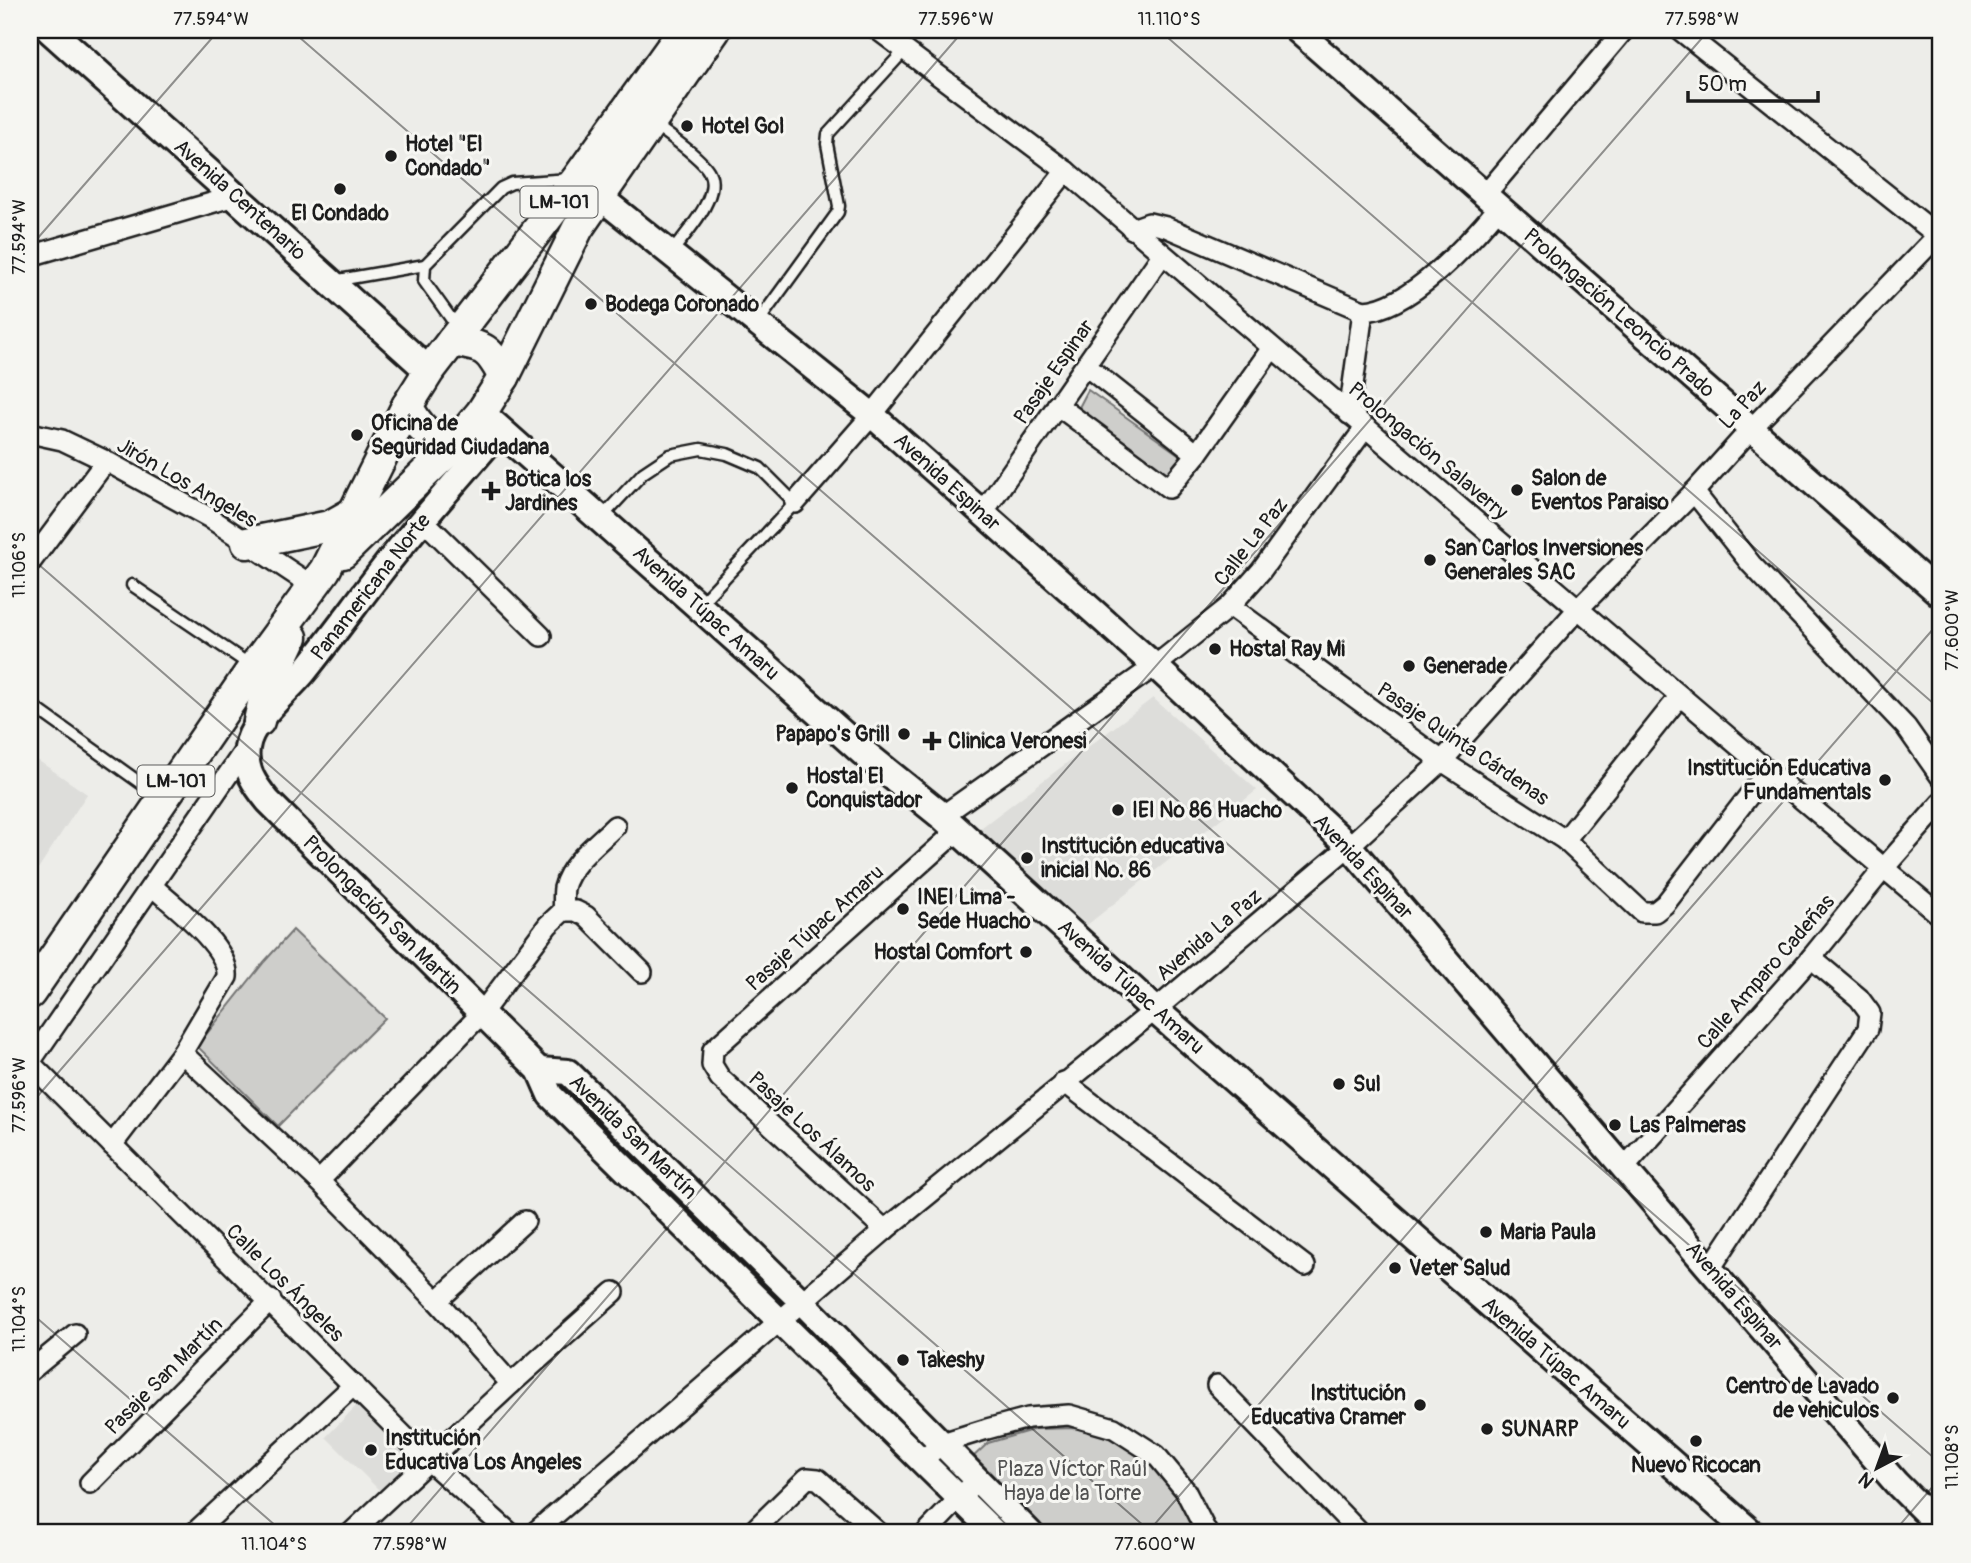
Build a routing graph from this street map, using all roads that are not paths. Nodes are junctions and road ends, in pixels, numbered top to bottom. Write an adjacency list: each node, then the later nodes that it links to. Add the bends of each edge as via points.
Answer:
1 (50, 30): 14 (main road, Avenida Centenario)
2 (684, 30): 12 (main road, LM-101)
3 (715, 30): 10 (main road, LM-101)
4 (878, 30): 9 (street, Prolongación Salaverry)
5 (1297, 30): 13 (street, Prolongación Leoncio Prado)
6 (1319, 30): 13 (street, Prolongación Leoncio Prado)
7 (1624, 30): 13 (street)
8 (1680, 30): 16 (street)
9 (904, 51): 11 (street, Prolongación Salaverry); 23 (lane, via 828,134 838,212)
10 (652, 122): 12 (main road, LM-101); 17 (lane, via 709,170 713,183 709,199)
11 (1066, 171): 15 (street, Prolongación Salaverry); 32 (street)
12 (588, 188): 17 (street, Avenida Espinar); 20 (lane, via 512,183 501,188); 24 (main road, LM-101); 28 (main road, LM-101, via 578,228)
13 (1493, 195): 22 (street, via 1471,242 1431,277 1386,307); 34 (street, Prolongación Leoncio Prado)
14 (235, 196): 19 (street); 21 (main road, Avenida Centenario)
15 (1132, 229): 18 (street, Prolongación Salaverry); 22 (street, via 1149,223 1166,227)
16 (1940, 235): 34 (street, La Paz)
17 (670, 253): 23 (street, Avenida Espinar)
18 (1162, 255): 25 (street, Prolongación Salaverry); 26 (street, Pasaje Espinar)
19 (30, 256)
20 (425, 265): 21 (lane); 24 (lane, via 425,281)
21 (330, 281): 27 (main road, Avenida Centenario)
22 (1363, 312): 31 (street)
23 (758, 323): 32 (street, Avenida Espinar)
24 (455, 335): 27 (main road, LM-101); 28 (main road, via 482,346)
25 (1272, 348): 31 (street, Prolongación Salaverry); 38 (street)
26 (1086, 366): 29 (street, Pasaje Espinar); 38 (street)
27 (429, 370): 30 (main road, LM-101)
28 (504, 377): 33 (main road, LM-101)
29 (1058, 405): 38 (street, via 1167,488); 43 (street, Pasaje Espinar)
30 (407, 406): 37 (main road, via 431,437); 42 (main road, LM-101)
31 (1349, 414): 35 (street, Prolongación Salaverry)
32 (872, 415): 41 (street); 43 (street, Avenida Espinar)
33 (490, 421): 37 (main road, LM-101); 44 (main road, Avenida Túpac Amaru); 45 (street, Panamericana Norte)
34 (1756, 424): 40 (street, La Paz); 48 (street, Prolongación Leoncio Prado); 51 (street, Prolongación Leoncio Prado)
35 (1366, 428): 53 (street, Calle La Paz); 54 (street, Prolongación Salaverry)
36 (30, 433): 39 (street, Jirón Los Angeles, via 62,440)
37 (455, 444): 49 (main road, LM-101)
38 (1197, 454)
39 (106, 461): 46 (street, Jirón Los Angeles); 47 (street)
40 (1694, 492): 54 (street, La Paz); 63 (street, via 1751,564 1906,727)
41 (795, 503): 44 (lane, via 760,468 701,449 670,455 643,473); 52 (lane)
42 (353, 513): 46 (main road, via 330,526); 49 (main road, LM-101)
43 (982, 514): 56 (street, Avenida Espinar)
44 (600, 519): 52 (main road, Avenida Túpac Amaru)
45 (423, 520): 55 (street); 60 (street, Panamericana Norte)
46 (247, 543): 49 (street, Jirón Los Angeles)
47 (30, 563)
48 (1941, 578)
49 (315, 584): 57 (main road, LM-101); 60 (main road, via 265,695)
50 (132, 585): 57 (lane)
51 (1941, 595)
52 (698, 606): 66 (main road, Avenida Túpac Amaru)
53 (1230, 606): 56 (street, Calle La Paz); 61 (street, Pasaje Quinta Cárdenas)
54 (1578, 609): 58 (street, Prolongación Salaverry); 61 (street, Avenida La Paz)
55 (541, 636)
56 (1155, 666): 66 (street, Calle La Paz); 69 (street, Avenida Espinar)
57 (253, 668): 64 (main road, LM-101)
58 (1680, 696): 62 (street, Prolongación Salaverry); 68 (street)
59 (30, 704): 64 (lane)
60 (253, 734): 71 (street); 78 (street, Prolongación San Martin, via 247,765 268,801)
61 (1442, 761): 68 (street, Pasaje Quinta Cárdenas); 69 (street, Avenida La Paz)
62 (1768, 771): 68 (street, Pasaje Quinta Cárdenas, via 1656,912 1642,912); 70 (street, Prolongación Salaverry)
63 (1941, 777)
64 (164, 799): 76 (main road, LM-101)
65 (1941, 803): 70 (street, Calle Amparo Cadeñas)
66 (950, 823): 77 (main road, Avenida Túpac Amaru); 81 (street, Pasaje Túpac Amaru, via 713,1050)
67 (615, 825): 72 (street, via 569,876)
68 (1565, 840)
69 (1349, 846): 77 (street, Avenida La Paz); 85 (street, Avenida Espinar)
70 (1884, 868): 73 (street, Prolongación Salaverry); 74 (street, Calle Amparo Cadeñas)
71 (152, 886): 79 (street, via 217,948 227,971); 80 (street)
72 (563, 911): 75 (street, via 586,916); 78 (street)
73 (1941, 916)
74 (1811, 958): 85 (street, Calle Amparo Cadeñas); 90 (street, via 1859,998 1870,1013 1868,1029)
75 (642, 972)
76 (30, 993)
77 (1155, 1010): 83 (street, Avenida La Paz); 119 (main road, Avenida Túpac Amaru)
78 (481, 1014): 82 (street, Prolongación San Martin); 86 (street)
79 (182, 1053): 84 (street); 86 (street)
80 (30, 1062): 84 (street, Calle Los Ángeles)
81 (712, 1065): 88 (street, Pasaje Los Álamos, via 720,1078)
82 (539, 1070): 94 (street, Avenida San Martín, via 568,1072); 95 (street, Avenida San Martín, via 550,1095)
83 (1064, 1082): 88 (street, Avenida La Paz); 89 (street)
84 (112, 1145): 92 (street, Calle Los Ángeles)
85 (1624, 1168): 90 (street, Avenida Espinar)
86 (319, 1181): 93 (street)
87 (525, 1221): 93 (street)
88 (885, 1230): 94 (street, Avenida La Paz)
89 (1305, 1266)
90 (1710, 1269): 107 (street, Avenida Espinar, via 1896,1483)
91 (614, 1292): 98 (street)
92 (271, 1300): 99 (street, Calle Los Ángeles); 105 (street, Pasaje San Martín)
93 (437, 1301): 98 (street)
94 (803, 1303): 95 (street, Avenida La Paz); 101 (street, Avenida San Martín)
95 (780, 1322): 102 (street, Avenida San Martín); 108 (street)
96 (75, 1334): 97 (street)
97 (30, 1371)
98 (511, 1384): 103 (street)
99 (354, 1385): 103 (street, Calle Los Ángeles); 109 (street)
100 (1217, 1385): 118 (street)
101 (942, 1443): 102 (street); 104 (street, Avenida San Martín); 117 (street, via 1028,1418 1069,1415 1114,1428 1156,1455 1185,1490)
102 (923, 1460): 106 (street, Avenida San Martín)
103 (429, 1461): 110 (street); 111 (street, Calle Los Ángeles)
104 (977, 1479): 106 (street); 116 (street, Avenida San Martín)
105 (90, 1483)
106 (959, 1499): 114 (street); 115 (street, Avenida San Martín)
107 (1941, 1528)
108 (541, 1531)
109 (194, 1533)
110 (351, 1533)
111 (510, 1533)
112 (751, 1533): 113 (street, via 813,1477)
113 (879, 1533)
114 (926, 1533)
115 (995, 1533)
116 (1030, 1533)
117 (1207, 1533)
118 (1360, 1533)
119 (1751, 1533)

